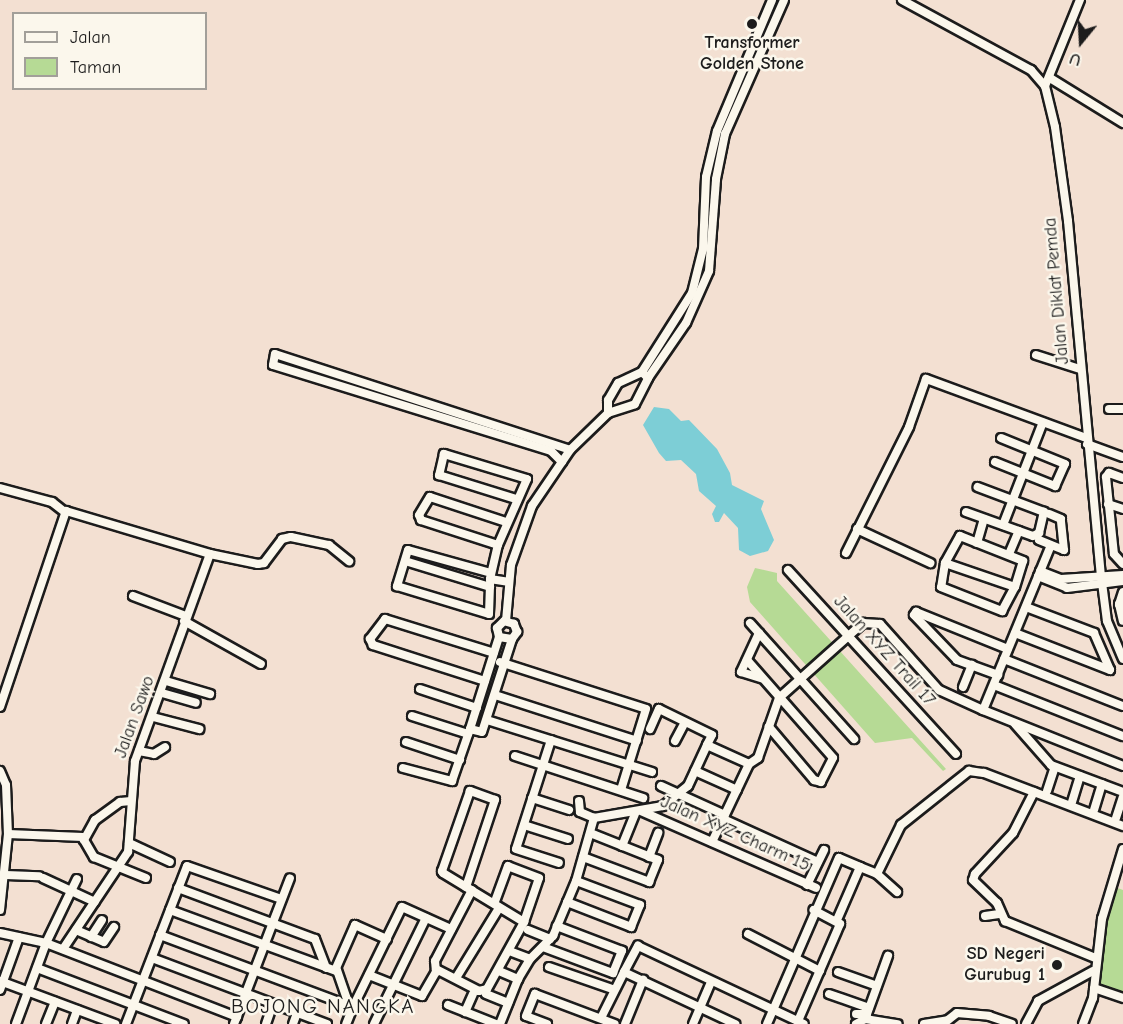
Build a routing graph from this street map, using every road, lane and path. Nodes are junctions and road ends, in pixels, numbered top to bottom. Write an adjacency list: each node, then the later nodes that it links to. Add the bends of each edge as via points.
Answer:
1 (772, 0): 10 (street, via 717,131 706,177 703,249 692,293)
2 (784, 0): 10 (street, via 725,134 716,179 709,271 686,323)
3 (902, 0): 6 (street, via 1031,70)
4 (1080, 0): 5 (street)
5 (1050, 78): 6 (street); 7 (street)
6 (1045, 86): 9 (street, Jalan Diklat Pemda, via 1068,221)
7 (1123, 123)
8 (1036, 355): 9 (street)
9 (1080, 369): 16 (street, Jalan Diklat Pemda)
10 (645, 375): 13 (street, via 635,404); 13 (street, via 618,383 608,400)
11 (1108, 409): 12 (street)
12 (1123, 409)
13 (608, 413): 19 (street)
14 (1043, 423): 16 (street); 18 (street); 37 (street, via 926,379 909,427)
15 (1001, 438): 18 (street)
16 (1087, 441): 20 (street); 55 (street, Jalan Diklat Pemda)
17 (549, 446): 17 (street, via 273,365 275,354); 19 (street); 21 (street)
18 (1033, 449): 23 (street); 23 (street, via 1064,461 1059,482 1055,486)
19 (570, 450): 21 (street)
20 (1123, 457)
21 (562, 462): 59 (street, via 523,525)
22 (995, 462): 23 (street)
23 (1023, 473): 28 (street)
24 (1123, 478): 29 (street, via 1109,473 1106,477)
25 (978, 487): 28 (street)
26 (0, 488): 31 (street, via 52,502)
27 (516, 500): 27 (street, via 439,476 442,457 448,452 525,476); 35 (street)
28 (1013, 501): 36 (street); 38 (street, via 1045,513 1037,535)
29 (1108, 504): 30 (street); 39 (street)
30 (1123, 508)
31 (65, 512): 46 (street, via 78,512); 95 (street)
32 (966, 512): 34 (street)
33 (1049, 514): 44 (street, via 1061,519 1064,550)
34 (984, 519): 36 (street); 42 (street)
35 (506, 522): 43 (street); 43 (street, via 430,497 419,515 421,520)
36 (1003, 525): 38 (street)
37 (856, 529): 45 (street); 50 (street)
38 (1019, 531): 47 (street)
39 (1112, 536): 41 (street); 52 (street, via 1114,554)
40 (1039, 540): 44 (street)
41 (1123, 540)
42 (977, 543): 47 (street); 51 (street, via 957,537)
43 (498, 545): 57 (street)
44 (1050, 545): 54 (street)
45 (846, 553)
46 (210, 554): 48 (street, via 264,563 282,539 303,537 329,545); 66 (street, Jalan Sawo)
47 (1009, 554): 61 (street, via 1024,562)
48 (349, 561)
49 (405, 561): 57 (street); 57 (street, via 411,549); 57 (street, via 398,587 487,615)
50 (930, 563)
51 (945, 563): 61 (street); 61 (street, via 941,587 1002,611)
52 (1123, 564)
53 (788, 570): 72 (street, Jalan XYZ Trail 17)
54 (1039, 574): 55 (street, via 1060,579); 60 (street, via 1067,588); 64 (street)
55 (1101, 575): 56 (street); 60 (street, Jalan Diklat Pemda)
56 (1123, 575)
57 (490, 580): 59 (street)
58 (1123, 581): 60 (street)
59 (508, 582): 67 (street)
60 (1102, 585): 78 (street, Jalan Diklat Pemda, via 1107,621)
61 (1015, 586)
62 (1123, 592): 65 (street)
63 (133, 596): 66 (street)
64 (1026, 607): 71 (street); 71 (street, via 1094,633 1110,670)
65 (1121, 608): 68 (street)
66 (185, 619): 79 (street); 84 (street, Jalan Sawo)
67 (506, 621): 73 (street, via 497,627); 74 (street, via 516,627)
68 (1123, 621)
69 (750, 623): 70 (street)
70 (759, 633): 83 (street); 92 (street, via 747,660)
71 (1015, 633): 75 (street)
72 (849, 636): 83 (street); 97 (street, via 863,623 880,624 939,690); 116 (street, Jalan XYZ Trail 17)
73 (499, 637): 74 (street); 76 (street)
74 (512, 639): 80 (street)
75 (1008, 649): 77 (street); 81 (street, via 916,612 914,615 957,660)
76 (493, 656): 80 (street); 85 (street); 85 (street, via 385,620 370,639 373,645)
77 (1004, 658): 82 (street); 94 (street)
78 (1123, 659)
79 (261, 664)
80 (504, 664): 91 (street); 110 (street, via 646,708)
81 (972, 665): 82 (street); 87 (street)
82 (998, 675): 86 (street)
83 (800, 679): 92 (street); 108 (street)
84 (166, 681): 89 (street, Jalan Sawo); 90 (street)
85 (485, 681): 96 (street)
86 (994, 685): 97 (street); 107 (street)
87 (963, 687)
88 (420, 689): 96 (street)
89 (162, 693): 93 (street); 99 (street, Jalan Sawo)
90 (210, 694)
91 (495, 695): 100 (street); 110 (street)
92 (779, 698): 103 (street); 103 (street, via 833,758 821,782 814,780)
93 (196, 703)
94 (1123, 706)
95 (0, 707)
96 (477, 708): 106 (street)
97 (983, 710): 102 (street)
98 (412, 716): 106 (street)
99 (153, 717): 104 (street); 115 (street, Jalan Sawo)
100 (487, 720): 106 (street, via 483,732); 109 (street)
101 (685, 722): 105 (street, via 659,709); 111 (street); 113 (street, via 712,735)
102 (1012, 722): 122 (street); 123 (street)
103 (769, 727): 119 (street, via 758,758)
104 (199, 729)
105 (650, 729)
106 (469, 731): 118 (street)
107 (1123, 736)
108 (854, 739)
109 (550, 740): 120 (street); 121 (street)
110 (637, 741): 121 (street)
111 (675, 741)
112 (406, 742): 118 (street)
113 (707, 745): 119 (street); 126 (street)
114 (165, 747): 115 (street, via 154,754)
115 (140, 751): 140 (street, Jalan Sawo, via 132,776)
116 (956, 754)
117 (515, 756): 120 (street)
118 (460, 760): 124 (street, via 450,782)
119 (749, 764): 132 (street)
120 (543, 765): 131 (street); 138 (street)
121 (629, 765): 127 (street); 131 (street)
122 (1123, 766)
123 (1055, 767): 128 (street); 133 (street)
124 (403, 768)
125 (0, 771): 153 (street, via 6,785)
126 (695, 771): 132 (street); 136 (street, via 688,786)
127 (652, 772)
128 (1080, 776): 129 (street); 142 (street)
129 (1102, 784): 135 (street); 144 (street)
130 (661, 786): 136 (street)
131 (621, 790): 139 (street)
132 (737, 790): 146 (street)
133 (1047, 791)
134 (1034, 792): 150 (street); 168 (street, via 975,771 962,774 901,825); 185 (street, via 1013,833 974,876 986,896 997,903)
135 (1123, 792)
136 (678, 794): 145 (street, via 663,806); 146 (street)
137 (1123, 797): 148 (street)
138 (532, 798): 143 (street); 149 (street)
139 (643, 798)
140 (131, 801): 154 (street, via 111,806); 157 (street, Jalan Sawo)
141 (579, 801): 147 (street, via 580,812)
142 (1072, 802)
143 (569, 810)
144 (1094, 810)
145 (638, 811): 147 (street); 156 (street, Jalan XYZ Charm 15); 158 (street)
146 (724, 817): 156 (street); 164 (street)
147 (594, 818): 152 (street)
148 (1116, 818)
149 (524, 825): 155 (street); 165 (street, via 517,850)
150 (1123, 826)
151 (658, 832): 162 (street)
152 (590, 833): 158 (street); 161 (street)
153 (8, 834): 154 (street); 169 (street)
154 (83, 837): 166 (street, via 94,857)
155 (568, 839)
156 (712, 842): 164 (street, Jalan XYZ Charm 15, via 812,886)
157 (129, 843): 163 (street); 166 (street, Jalan Sawo)
158 (622, 846): 162 (street)
159 (1123, 849): 212 (street)
160 (824, 850): 164 (street)
161 (583, 857): 162 (street, via 649,882); 173 (street)
162 (653, 858)
163 (170, 862)
164 (818, 862)
165 (559, 863)
166 (120, 866): 170 (street); 179 (street, Jalan Sawo)
167 (861, 867): 168 (street); 184 (street, via 837,859); 189 (street)
168 (877, 874): 177 (street)
169 (6, 875): 176 (street, via 41,877); 182 (street)
170 (146, 878)
171 (290, 878): 178 (street)
172 (77, 879): 176 (street)
173 (576, 881): 180 (street); 180 (street, via 640,905 631,927)
174 (178, 888): 178 (street, via 185,868 190,866); 183 (street); 190 (street)
175 (469, 889): 175 (street, via 442,871 470,791 495,800); 181 (street); 195 (street)
176 (72, 891): 179 (street); 203 (street)
177 (897, 892)
178 (281, 899): 190 (street)
179 (95, 902): 194 (street, Jalan Sawo)
180 (567, 902): 192 (street)
181 (497, 906): 191 (street); 191 (street, via 508,867 536,875 538,883); 225 (street)
182 (0, 910)
183 (170, 910): 198 (street); 204 (street)
184 (814, 910): 189 (street); 209 (street)
185 (999, 914): 186 (street); 212 (street, via 1005,921)
186 (985, 916)
187 (426, 918): 195 (street); 201 (street, via 403,907); 231 (street)
188 (102, 920): 200 (street)
189 (837, 920): 220 (street, via 839,928)
190 (273, 923): 204 (street); 215 (street, via 315,939)
191 (526, 926): 202 (street); 225 (street, via 487,989 479,991)
192 (557, 926): 202 (street); 205 (street, via 622,951 613,973)
193 (114, 927): 200 (street, via 104,942)
194 (76, 930): 200 (street); 206 (street, Jalan Sawo)
195 (451, 930): 216 (street, via 435,961)
196 (0, 933): 199 (street)
197 (748, 934): 209 (street)
198 (160, 935): 210 (street); 217 (street)
199 (19, 937): 203 (street); 230 (street)
200 (91, 937)
201 (387, 939): 218 (street, via 357,924); 224 (street)
202 (550, 939): 205 (street)
203 (46, 943): 206 (street); 214 (street)
204 (264, 947): 215 (street); 217 (street)
205 (543, 947): 211 (street)
206 (63, 949): 228 (street)
207 (512, 952): 211 (street)
208 (888, 956): 232 (street)
209 (794, 957): 220 (street); 251 (street)
210 (152, 958): 228 (street); 236 (street)
211 (530, 958): 226 (street)
212 (1095, 958): 221 (street)
213 (549, 967): 234 (street)
214 (37, 968): 235 (street); 244 (street)
215 (326, 968): 218 (street)
216 (436, 969): 225 (street); 231 (street, via 419,998)
217 (255, 970): 236 (street); 247 (street)
218 (336, 971): 247 (street)
219 (499, 971): 226 (street)
220 (820, 971): 260 (street)
221 (1093, 971): 233 (street); 282 (street, via 1038,1001)
222 (624, 972): 227 (street); 229 (street, via 636,946); 234 (street)
223 (838, 972): 232 (street)
224 (369, 975): 231 (street); 247 (street)
225 (456, 978)
226 (518, 980): 242 (street)
227 (643, 980): 248 (street); 274 (street)
228 (143, 981): 244 (street); 256 (street)
229 (711, 982): 248 (street); 251 (street)
230 (1, 984): 235 (street)
231 (393, 986): 270 (street)
232 (877, 986): 249 (street)
233 (1094, 988): 240 (street); 283 (street)
234 (612, 989): 255 (street)
235 (28, 992): 241 (street); 261 (street)
236 (246, 993): 243 (street); 256 (street)
237 (473, 994): 252 (street)
238 (486, 994): 242 (street)
239 (829, 994): 246 (street)
240 (1123, 998)
241 (55, 1002): 250 (street); 262 (street)
242 (508, 1003): 271 (street)
243 (273, 1004): 253 (street); 267 (street)
244 (134, 1005): 265 (street); 266 (street)
245 (448, 1005): 252 (street)
246 (860, 1005): 249 (street); 254 (street)
247 (351, 1006): 269 (street)
248 (699, 1007): 275 (street); 276 (street)
249 (869, 1008): 254 (street, via 867,1014)
250 (77, 1010): 257 (street); 263 (street)
251 (774, 1010): 260 (street); 277 (street)
252 (465, 1012): 271 (street)
253 (297, 1013): 259 (street); 268 (street)
254 (856, 1014): 278 (street)
255 (601, 1018): 272 (street, via 534,994 526,1016); 273 (street)
256 (236, 1020)
257 (100, 1021): 264 (street)
258 (947, 1022): 280 (street); 281 (street, via 957,1013 989,1016)
259 (322, 1023)
260 (801, 1023)
261 (16, 1024)
262 (46, 1024)
263 (72, 1024)
264 (115, 1024)
265 (126, 1024)
266 (184, 1024)
267 (266, 1024)
268 (293, 1024)
269 (346, 1024)
270 (374, 1024)
271 (498, 1024)
272 (546, 1024)
273 (615, 1024)
274 (626, 1024)
275 (693, 1024)
276 (735, 1024)
277 (767, 1024)
278 (854, 1024): 279 (street, via 865,1018)
279 (898, 1024)
280 (924, 1024)
281 (1012, 1024)
282 (1027, 1024)
283 (1083, 1024)

